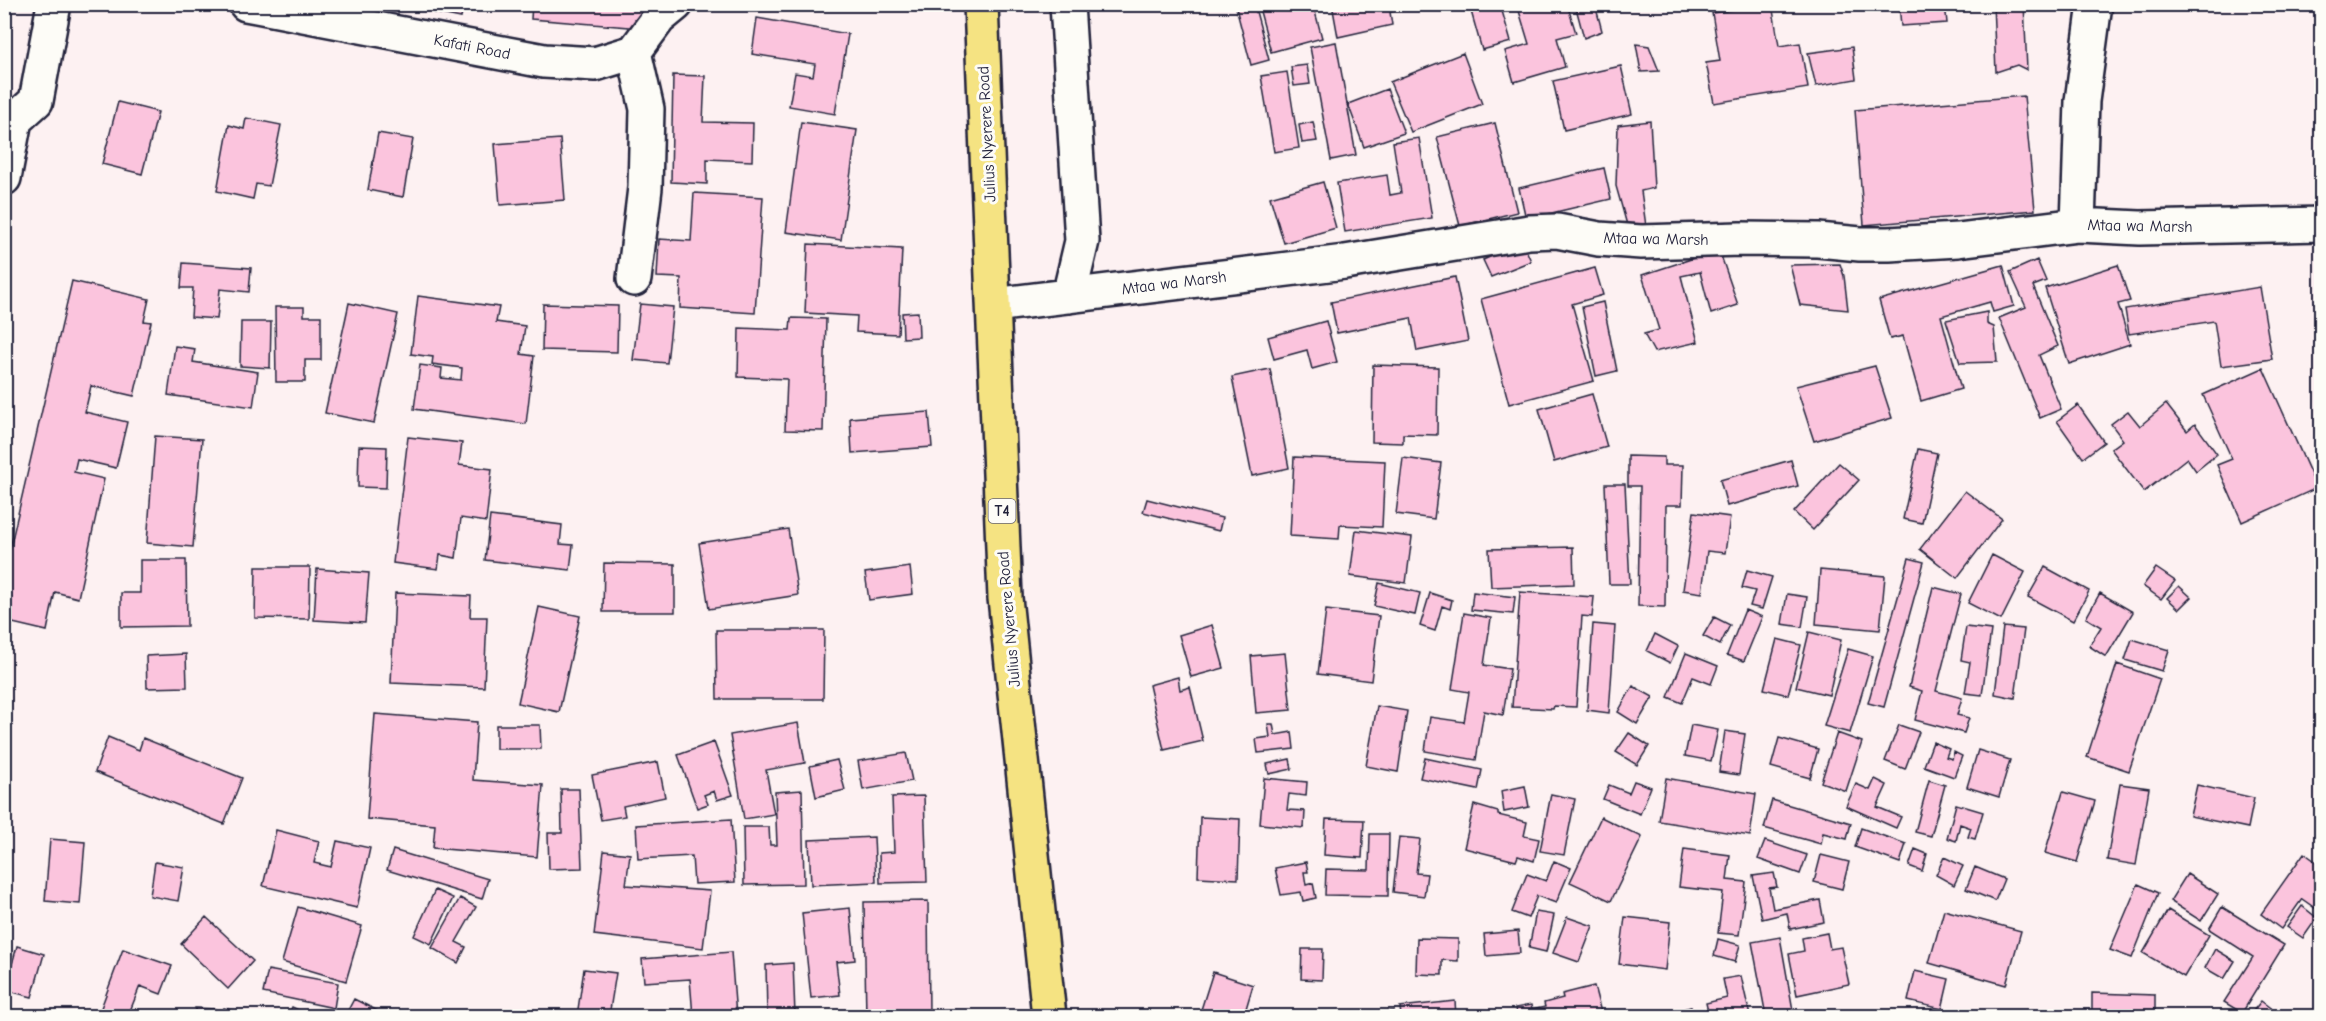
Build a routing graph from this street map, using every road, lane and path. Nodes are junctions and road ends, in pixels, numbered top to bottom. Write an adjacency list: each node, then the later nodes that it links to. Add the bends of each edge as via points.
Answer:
1 (54, 4): 8 (street, via 36,101)
2 (246, 4): 7 (street, Kafati Road, via 544,61 595,64)
3 (981, 4): 14 (highway, Julius Nyerere Road / T4)
4 (1068, 4): 13 (street, via 1082,241)
5 (2095, 4): 11 (street, via 2082,101)
6 (675, 5): 7 (street, via 659,18)
7 (634, 52): 12 (street, via 647,109 645,188)
8 (10, 120): 9 (street)
9 (4, 178)
10 (2322, 224): 11 (street, Mtaa wa Marsh, via 2140,228)
11 (2078, 225): 13 (street, Mtaa wa Marsh, via 1888,244 1740,239 1641,242 1557,231 1529,232 1345,262)
12 (634, 279)
13 (1069, 296): 14 (street, Mtaa wa Marsh)
14 (994, 305): 15 (highway, Julius Nyerere Road / T4, via 1005,598)
15 (1049, 1017)

